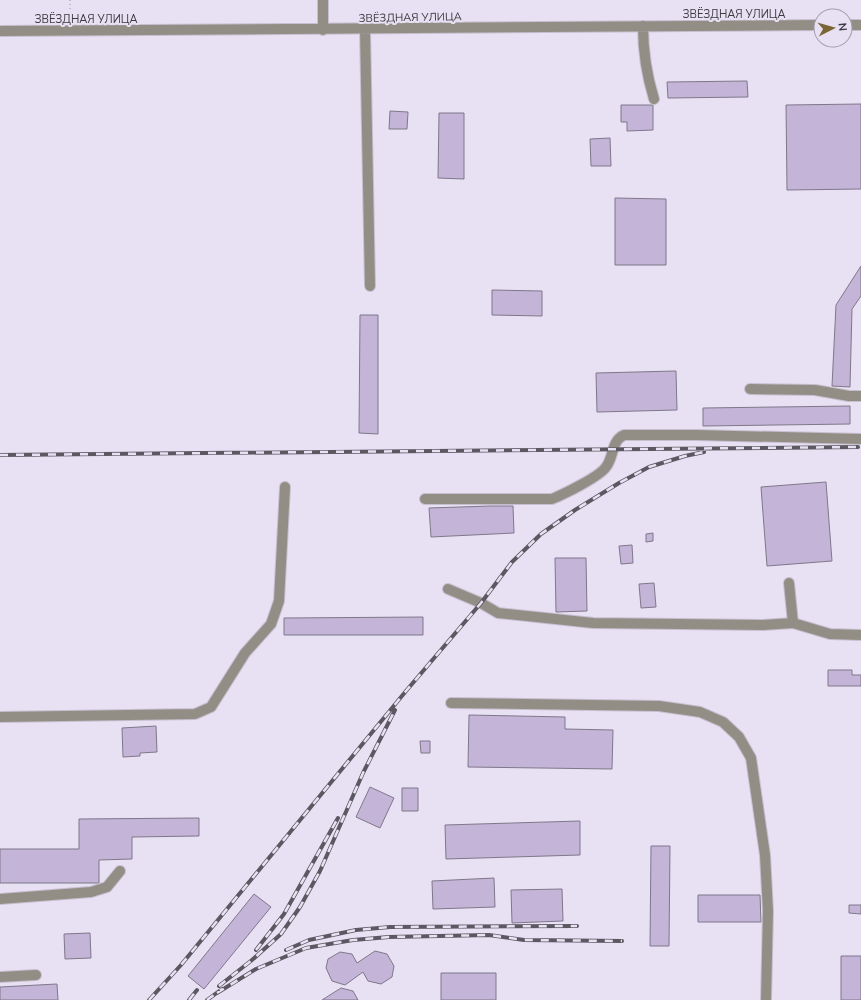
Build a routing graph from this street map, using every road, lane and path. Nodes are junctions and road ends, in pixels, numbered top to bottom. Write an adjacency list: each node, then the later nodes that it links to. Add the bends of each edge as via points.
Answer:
1 (70, 0): 8 (path)
2 (323, 0): 6 (street)
3 (813, 25): 4 (street, ЗВЁЗДНАЯ УЛИЦА)
4 (643, 26): 5 (street, ЗВЁЗДНАЯ УЛИЦА); 9 (street, via 643,51)
5 (365, 29): 6 (street, ЗВЁЗДНАЯ УЛИЦА); 10 (street)
6 (323, 30): 8 (street, ЗВЁЗДНАЯ УЛИЦА)
7 (0, 31): 8 (street, ЗВЁЗДНАЯ УЛИЦА)
8 (70, 31)
9 (654, 99)
10 (370, 286)
11 (750, 389): 12 (street, via 815,390)
12 (861, 396)
13 (861, 439): 15 (street, via 624,435 615,442 606,468 552,498)
14 (285, 487): 21 (street, via 279,601 271,624 245,653 211,707 195,714)
15 (425, 500)
16 (789, 582): 18 (street)
17 (448, 589): 18 (street, via 498,613 593,624)
18 (794, 623): 19 (street, via 830,634)
19 (861, 635)
20 (451, 703): 26 (street, via 659,706 700,712 723,722 740,737 751,758 765,855 768,911)
21 (0, 717)
22 (120, 871): 23 (street, via 107,887 91,892)
23 (0, 899)
24 (36, 975): 25 (street)
25 (0, 977)
26 (766, 1000)

